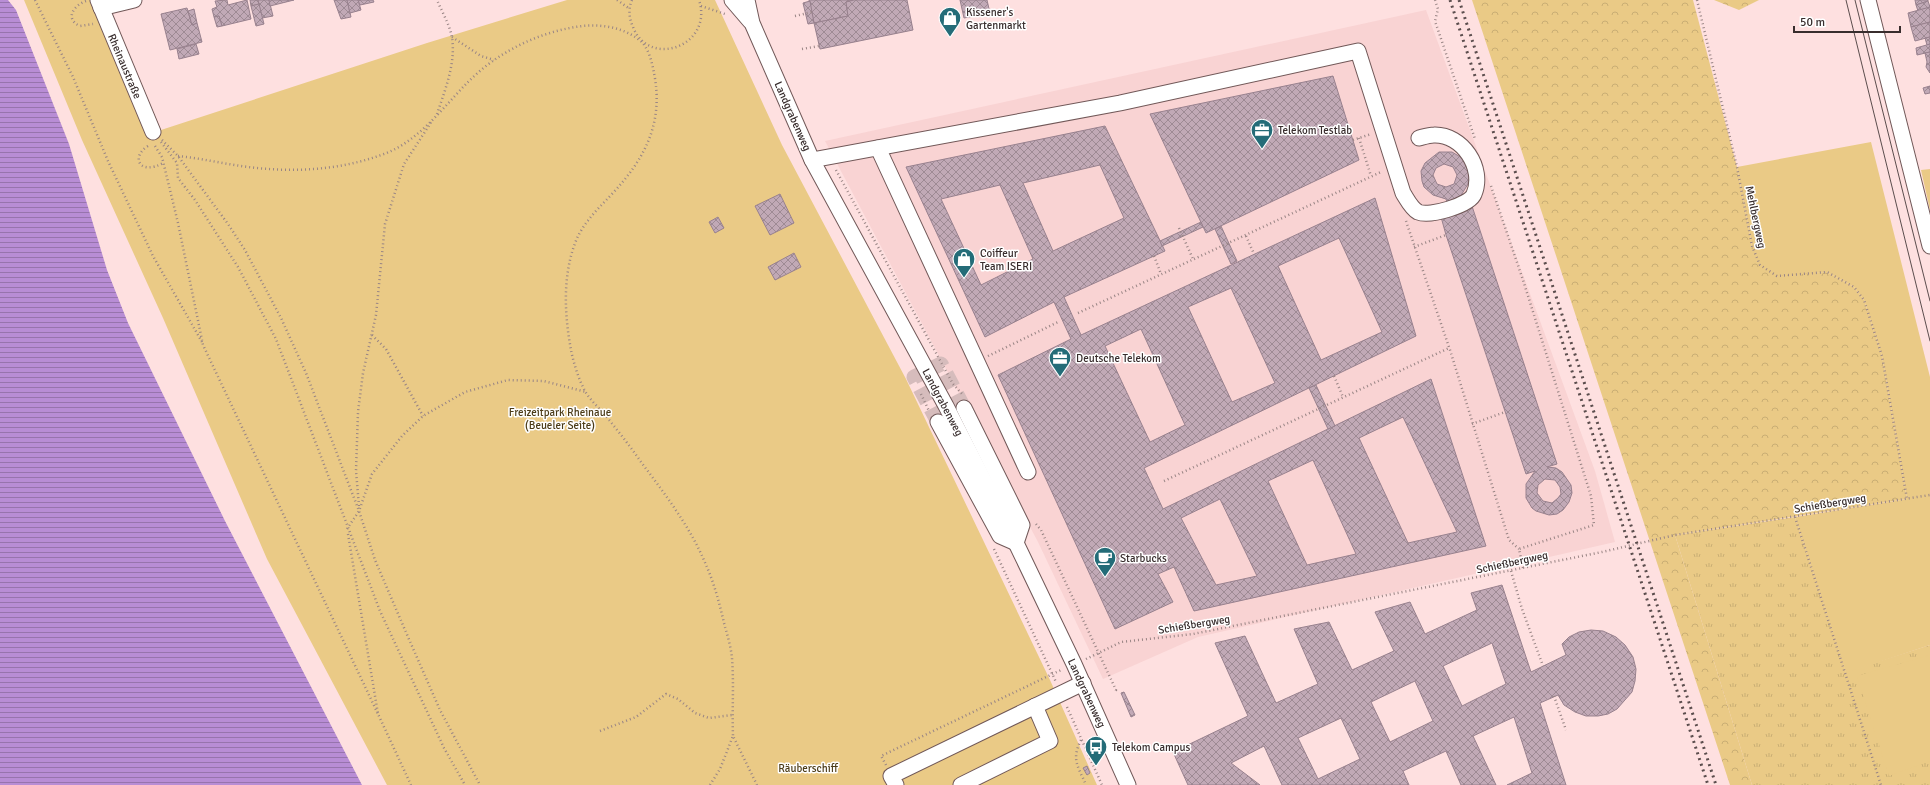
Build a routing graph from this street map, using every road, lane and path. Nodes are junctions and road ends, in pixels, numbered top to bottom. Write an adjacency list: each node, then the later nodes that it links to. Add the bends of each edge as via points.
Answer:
1 (35, 0): 50 (path, via 73,77 108,161 153,256)
2 (134, 0): 12 (street)
3 (438, 0): 17 (path)
4 (617, 0): 13 (path)
5 (632, 0): 13 (path)
6 (699, 0): 18 (path, via 702,15 700,22 695,34 686,43 668,49 654,47)
7 (732, 0): 16 (street, Landgrabenweg)
8 (747, 0): 16 (street, Landgrabenweg)
9 (1435, 0): 28 (path, via 1438,10 1435,21)
10 (1697, 0): 65 (path, Mehlbergweg, via 1737,167 1752,246 1760,265 1776,276 1827,272 1854,287 1864,300 1882,356)
11 (1868, 0): 41 (street)
12 (99, 7): 12 (path, via 79,3 73,9 73,21 85,26); 24 (street, Rheinaustraße)
13 (630, 9): 18 (path, via 634,32)
14 (812, 12): 15 (path)
15 (795, 16)
16 (752, 23): 32 (street, Landgrabenweg)
17 (452, 37): 21 (path, via 481,56); 22 (path, via 447,85)
18 (641, 40): 21 (path, via 623,30 582,25 536,38 511,48); 55 (path, via 652,62 656,85 653,132 635,167 584,224 574,246 568,271 565,312 572,354)
19 (819, 46): 20 (path)
20 (802, 50)
21 (494, 60): 22 (path, via 472,77)
22 (436, 116): 30 (path, via 404,144 385,154 342,166 268,169); 49 (path, via 404,164 384,224)
23 (1383, 130): 25 (path); 29 (street, via 1358,51 1120,103); 34 (street)
24 (153, 132): 30 (path); 69 (path, via 177,163 178,178 238,267 276,339)
25 (1359, 138): 27 (path); 35 (path)
26 (1419, 138): 37 (street, via 1444,136 1465,149 1475,167 1474,194 1470,200 1440,212 1429,213 1419,212 1413,208)
27 (1353, 140)
28 (1475, 140)
29 (878, 148): 31 (street); 52 (street)
30 (178, 156): 66 (path, via 228,224 263,283 306,373)
31 (828, 157): 32 (street); 57 (path)
32 (812, 160): 71 (street, Landgrabenweg, via 946,406)
33 (163, 163): 33 (path, via 154,144 141,151 139,158 146,168 154,168); 50 (path)
34 (1394, 166): 35 (path); 37 (street)
35 (1371, 176): 40 (path)
36 (1490, 184): 72 (path, via 1591,496 1594,525)
37 (1403, 193): 42 (path, via 1402,207)
38 (1179, 228): 45 (path)
39 (1446, 235): 42 (path)
40 (1246, 236): 43 (path); 45 (path)
41 (1930, 246)
42 (1414, 247): 51 (path)
43 (1254, 254)
44 (1154, 256): 46 (path)
45 (1193, 259): 46 (path)
46 (1161, 274): 47 (path)
47 (1078, 313)
48 (1058, 322): 52 (path)
49 (372, 335): 59 (path, via 386,349); 66 (path, via 363,373 358,412 356,471)
50 (203, 345): 82 (path)
51 (1449, 348): 56 (path); 61 (path)
52 (977, 361): 62 (street)
53 (1334, 376): 56 (path)
54 (919, 389): 60 (path)
55 (586, 392): 59 (path, via 544,381 508,380 465,392); 83 (path, via 656,481 681,518 706,563 719,599 732,656)
56 (1343, 397): 63 (path)
57 (965, 404): 71 (street, via 1022,525)
58 (1505, 412): 61 (path)
59 (423, 416): 66 (path, via 410,426 372,474)
60 (934, 419): 71 (street, via 1000,536)
61 (1472, 424): 72 (path, via 1509,540)
62 (1028, 472)
63 (1164, 481)
64 (1930, 495): 65 (path, Schießbergweg)
65 (1907, 499): 67 (path, Schießbergweg)
66 (360, 511): 69 (path); 91 (path, via 375,560 408,637 440,710)
67 (1795, 517): 73 (path, Schießbergweg, via 1675,534); 98 (path)
68 (1035, 522): 75 (path)
69 (347, 529): 82 (path); 90 (path, via 380,611 444,748)
70 (991, 543): 88 (path, via 1052,674 881,756)
71 (1016, 543): 77 (street, Landgrabenweg)
72 (1519, 549): 73 (path)
73 (1523, 568): 74 (path, Schießbergweg)
74 (1511, 571): 75 (path, Schießbergweg, via 1193,634 1121,642); 76 (path)
75 (1099, 653): 78 (path, via 1116,690)
76 (1543, 666)
77 (1083, 683): 79 (street); 97 (street, Landgrabenweg)
78 (1113, 691)
79 (1061, 693): 81 (street); 87 (path)
80 (1554, 696): 84 (path)
81 (1034, 706): 88 (street); 94 (street, via 1050,741)
82 (378, 714): 89 (path)
83 (732, 715): 85 (path, via 709,718 695,713 678,699 666,694 636,717); 86 (path)
84 (1566, 730)
85 (600, 731)
86 (733, 736): 92 (path, via 720,769); 93 (path)
87 (1081, 740): 95 (path, via 1075,754); 96 (path)
88 (893, 780)
89 (411, 785)
90 (465, 785)
91 (480, 785)
92 (710, 785)
93 (757, 785)
94 (961, 785)
95 (1086, 785)
96 (1102, 785)
97 (1128, 785)
98 (1881, 785)

